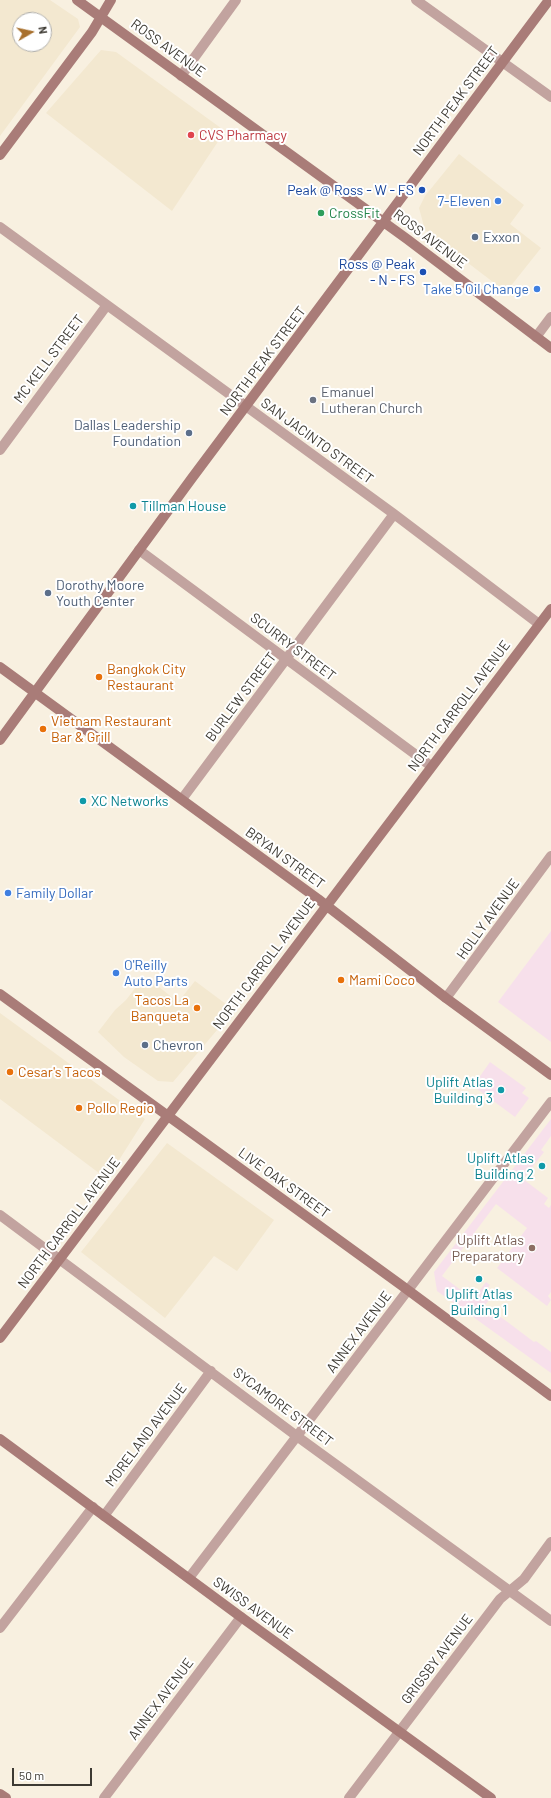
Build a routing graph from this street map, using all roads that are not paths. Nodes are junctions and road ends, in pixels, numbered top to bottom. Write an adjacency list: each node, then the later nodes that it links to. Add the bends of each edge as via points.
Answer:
1 (77, 0): 6 (street, ROSS AVENUE)
2 (111, 0): 6 (street)
3 (236, 0): 8 (street)
4 (416, 0): 7 (street)
5 (549, 0): 7 (street, NORTH PEAK STREET)
6 (101, 17): 8 (street, ROSS AVENUE); 10 (street)
7 (503, 62): 9 (street); 11 (street, NORTH PEAK STREET)
8 (181, 76): 11 (street, ROSS AVENUE)
9 (551, 97)
10 (0, 155)
11 (385, 223): 15 (street, ROSS AVENUE); 17 (street, NORTH PEAK STREET)
12 (0, 227): 13 (street, SAN JACINTO STREET)
13 (107, 305): 17 (street, SAN JACINTO STREET); 18 (street, MC KELL STREET)
14 (551, 317): 15 (street)
15 (536, 337): 16 (street, ROSS AVENUE)
16 (551, 348)
17 (246, 406): 19 (street, SAN JACINTO STREET); 20 (street, NORTH PEAK STREET)
18 (0, 450)
19 (394, 514): 22 (street, SAN JACINTO STREET); 23 (street, BURLEW STREET)
20 (139, 550): 23 (street, SCURRY STREET); 25 (street, NORTH PEAK STREET)
21 (551, 609): 22 (street, NORTH CARROLL AVENUE)
22 (539, 624): 27 (street, NORTH CARROLL AVENUE)
23 (286, 659): 27 (street, SCURRY STREET); 28 (street, BURLEW STREET)
24 (0, 667): 25 (street, BRYAN STREET)
25 (34, 693): 26 (street, NORTH PEAK STREET); 28 (street, BRYAN STREET)
26 (0, 740)
27 (431, 766): 30 (street, NORTH CARROLL AVENUE)
28 (182, 799): 30 (street, BRYAN STREET)
29 (551, 856): 32 (street, HOLLY AVENUE)
30 (326, 905): 32 (street, BRYAN STREET); 35 (street, NORTH CARROLL AVENUE)
31 (0, 994): 35 (street, LIVE OAK STREET)
32 (446, 998): 33 (street, BRYAN STREET)
33 (551, 1075)
34 (551, 1102): 38 (street, ANNEX AVENUE)
35 (167, 1116): 37 (street, NORTH CARROLL AVENUE); 38 (street, LIVE OAK STREET)
36 (0, 1215): 37 (street, SYCAMORE STREET)
37 (59, 1259): 39 (street, NORTH CARROLL AVENUE); 40 (street, SYCAMORE STREET)
38 (408, 1290): 41 (street, LIVE OAK STREET); 42 (street, ANNEX AVENUE)
39 (0, 1338)
40 (211, 1371): 42 (street, SYCAMORE STREET); 45 (street, MORELAND AVENUE)
41 (551, 1396)
42 (298, 1437): 47 (street, ANNEX AVENUE); 48 (street, SYCAMORE STREET)
43 (0, 1439): 44 (street, SWISS AVENUE)
44 (93, 1507): 45 (street, SWISS AVENUE); 51 (street)
45 (104, 1516): 47 (street, SWISS AVENUE)
46 (551, 1542): 48 (street, GRIGSBY AVENUE, via 524,1579)
47 (189, 1578): 49 (street, SWISS AVENUE)
48 (511, 1591): 50 (street, SYCAMORE STREET); 52 (street, GRIGSBY AVENUE, via 500,1599)
49 (240, 1617): 52 (street, SWISS AVENUE); 55 (street, ANNEX AVENUE)
50 (551, 1621)
51 (0, 1628)
52 (400, 1731): 56 (street, GRIGSBY AVENUE); 57 (street, SWISS AVENUE)
53 (0, 1794): 54 (street)
54 (6, 1798)
55 (104, 1798)
56 (349, 1798)
57 (491, 1798)

